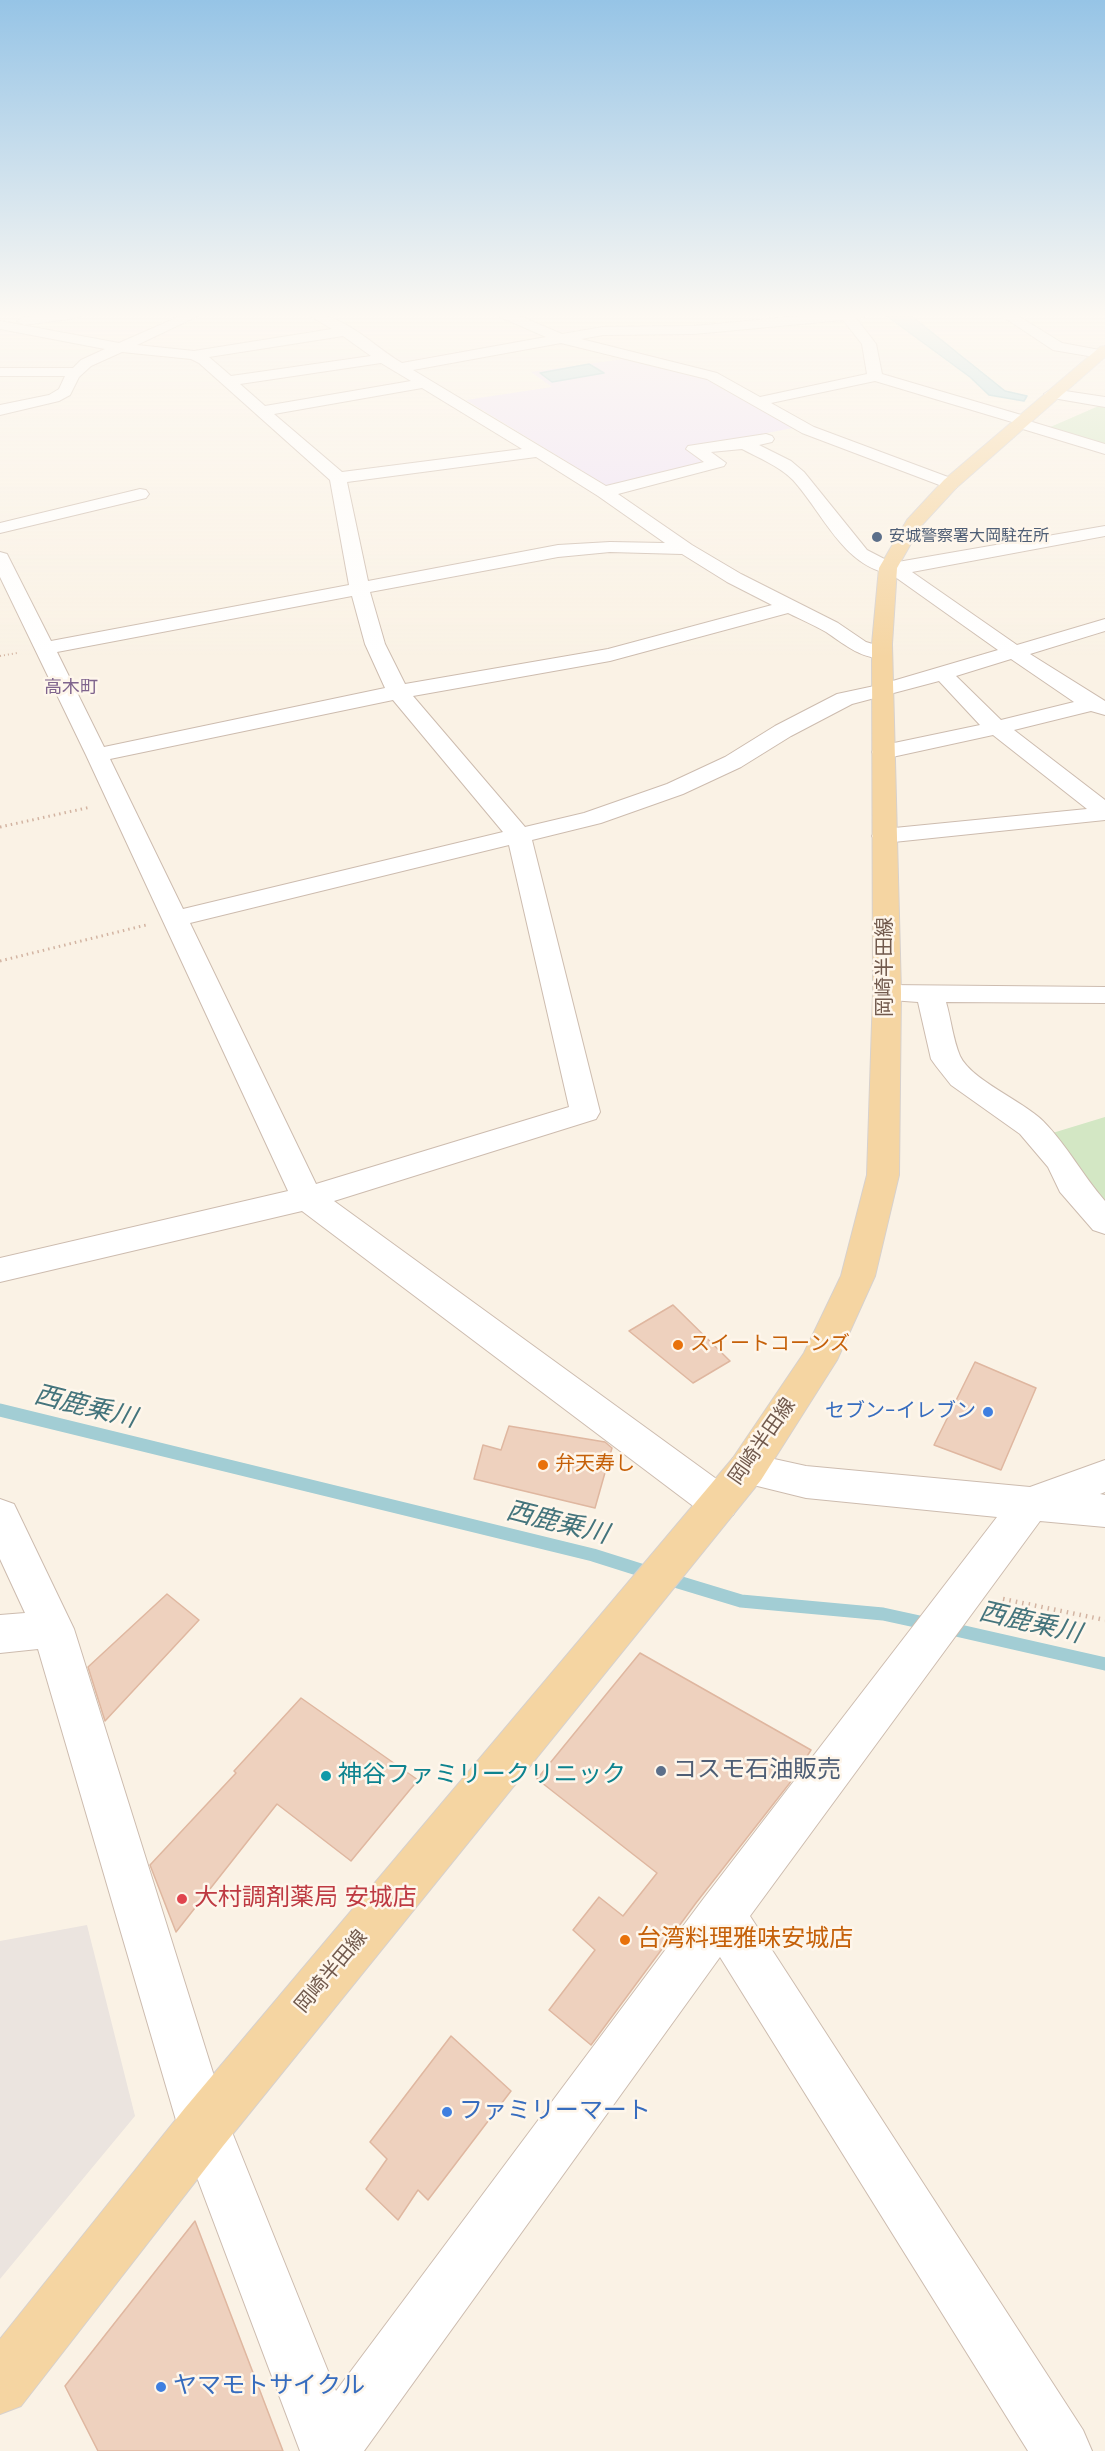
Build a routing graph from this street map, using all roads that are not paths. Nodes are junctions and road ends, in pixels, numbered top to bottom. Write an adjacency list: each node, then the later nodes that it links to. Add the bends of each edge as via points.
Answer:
1 (282, 428): 10 (street)
2 (501, 428): 9 (street)
3 (805, 428): 6 (street)
4 (1013, 428): 11 (main road, 岡崎半田線)
5 (1043, 428): 8 (street)
6 (808, 430): 7 (street); 11 (street)
7 (744, 444): 12 (street, via 694,449 718,463); 18 (street, via 785,465 860,554)
8 (1105, 449)
9 (540, 452): 10 (street); 12 (street)
10 (338, 478): 19 (street)
11 (950, 483): 18 (main road, 岡崎半田線, via 913,524)
12 (604, 492): 16 (street)
13 (140, 494): 14 (street)
14 (0, 528)
15 (1102, 534): 18 (street)
16 (686, 549): 19 (street, via 610,547 558,551); 20 (street)
17 (0, 558): 22 (street)
18 (892, 568): 23 (street); 24 (main road, 岡崎半田線)
19 (360, 590): 22 (street); 27 (street, via 375,644)
20 (791, 606): 24 (street, via 859,646); 27 (street, via 610,656)
21 (1105, 625): 23 (street)
22 (45, 648): 31 (street)
23 (1018, 652): 25 (street); 28 (street)
24 (882, 653): 26 (main road, 岡崎半田線)
25 (943, 673): 26 (street); 29 (street, via 961,697)
26 (884, 691): 30 (main road, 岡崎半田線); 34 (street, via 845,699 733,762 675,789 592,818)
27 (398, 692): 31 (street); 34 (street)
28 (1098, 706): 29 (street)
29 (995, 728): 30 (street); 32 (street, via 1049,766)
30 (884, 752): 35 (main road, 岡崎半田線)
31 (97, 755): 36 (street)
32 (1097, 814): 33 (street); 35 (street)
33 (1105, 830)
34 (519, 835): 36 (street); 40 (street, via 585,1112)
35 (884, 836): 37 (main road, 岡崎半田線)
36 (173, 919): 40 (street)
37 (887, 993): 38 (street); 43 (main road, 岡崎半田線, via 883,1175 858,1276 819,1360)
38 (930, 993): 39 (street); 41 (street, via 946,1059 962,1078 1031,1127 1062,1163 1071,1184)
39 (1105, 995)
40 (307, 1198): 42 (street); 45 (street)
41 (1102, 1216)
42 (0, 1270)
43 (747, 1469): 45 (main road, 岡崎半田線); 46 (street, via 806,1482)
44 (1105, 1476): 46 (street)
45 (719, 1503): 52 (main road, 岡崎半田線)
46 (1030, 1504): 47 (street); 51 (street)
47 (1105, 1511)
48 (0, 1516): 49 (street)
49 (53, 1629): 50 (street); 52 (street)
50 (0, 1634)
51 (722, 1916): 54 (street); 55 (street)
52 (204, 2127): 53 (main road, 岡崎半田線); 54 (street)
53 (0, 2385)
54 (330, 2450)
55 (1062, 2451)

